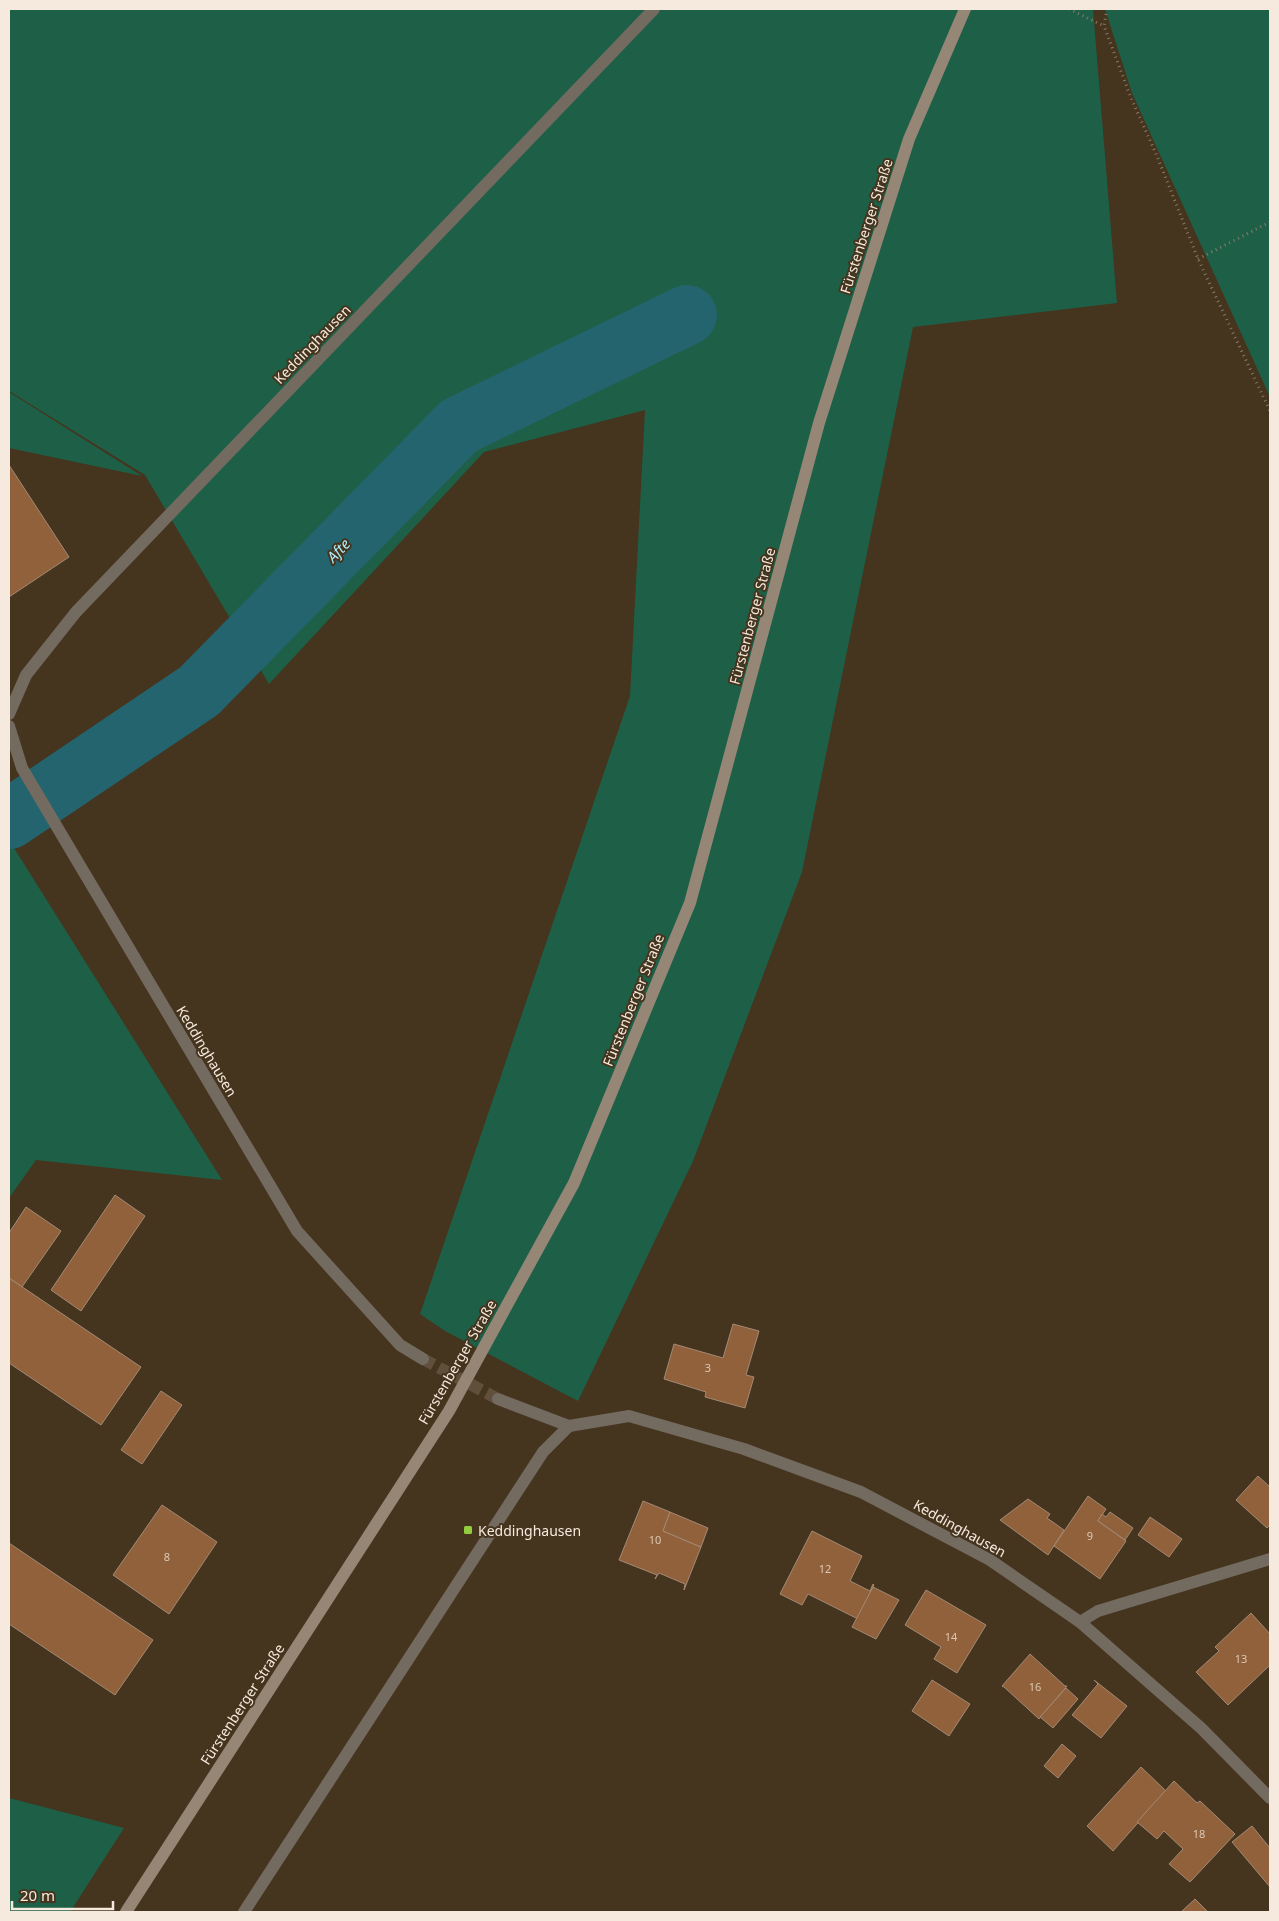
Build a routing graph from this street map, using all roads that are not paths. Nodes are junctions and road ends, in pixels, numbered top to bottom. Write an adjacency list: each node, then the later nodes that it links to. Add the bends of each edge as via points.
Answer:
1 (654, 9): 3 (street, Keddinghausen, via 76,612 26,675)
2 (965, 9): 11 (main road, Fürstenberger Straße, via 909,139 819,423 690,903 574,1182 449,1411)
3 (9, 714)
4 (9, 726): 5 (street, Keddinghausen, via 22,768 297,1231 400,1345)
5 (423, 1358)
6 (498, 1399): 7 (street)
7 (569, 1426): 9 (street, Keddinghausen, via 629,1416 744,1449 861,1492 990,1560); 12 (street, via 543,1452)
8 (1270, 1559): 9 (street, via 1098,1611)
9 (1080, 1622): 10 (street, Keddinghausen, via 1201,1728)
10 (1270, 1798)
11 (126, 1912)
12 (244, 1912)

